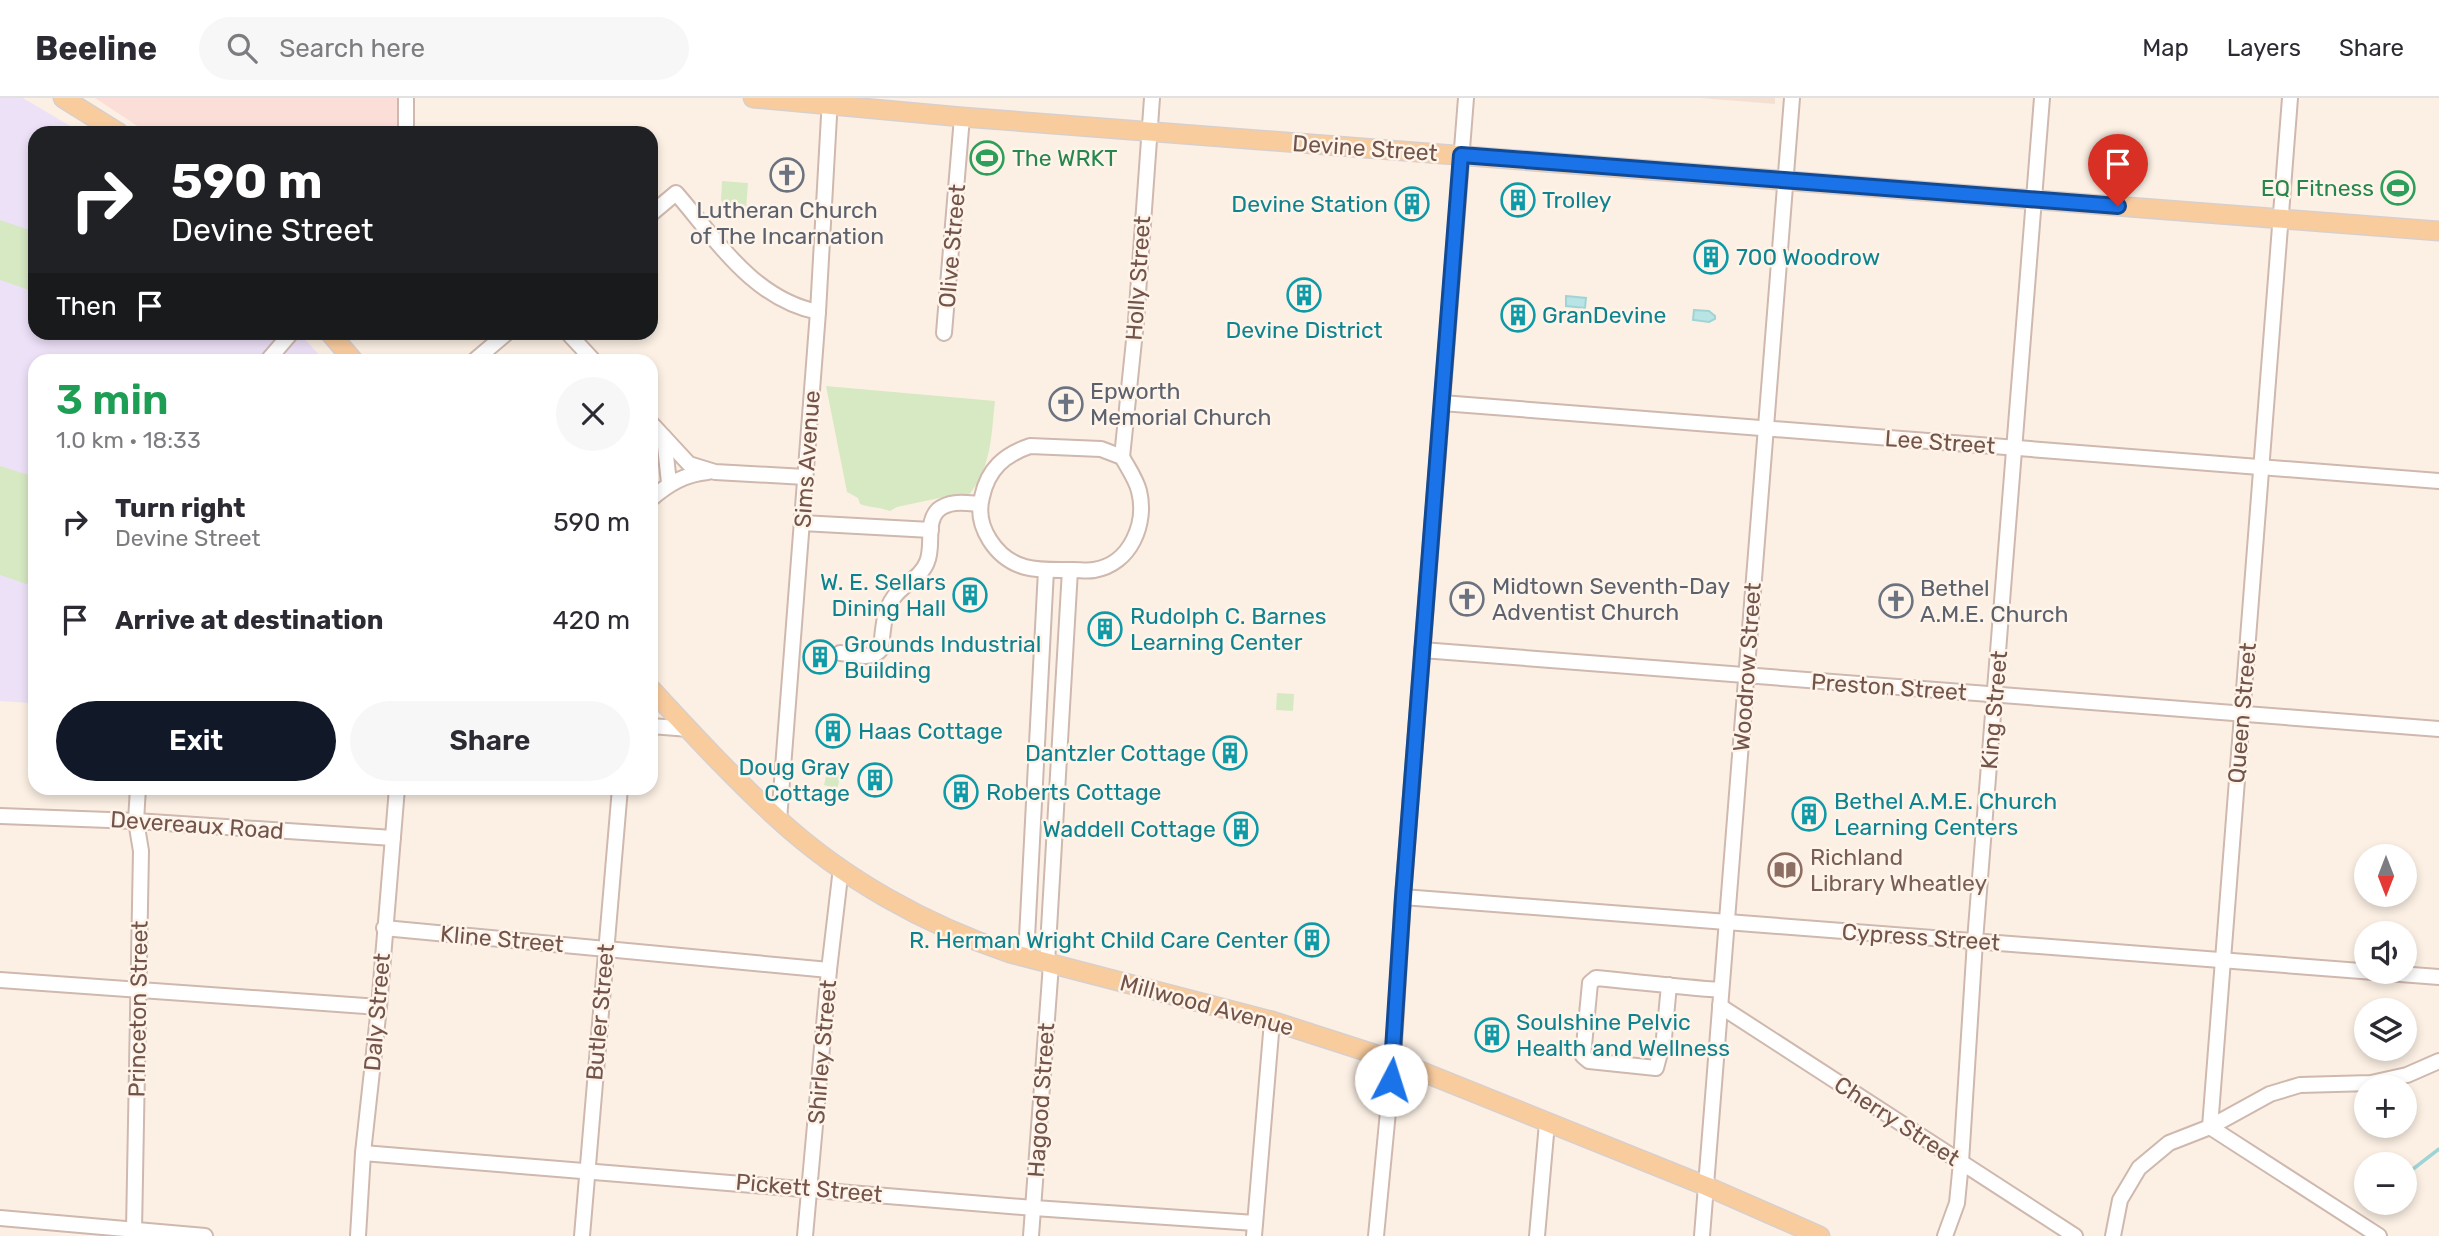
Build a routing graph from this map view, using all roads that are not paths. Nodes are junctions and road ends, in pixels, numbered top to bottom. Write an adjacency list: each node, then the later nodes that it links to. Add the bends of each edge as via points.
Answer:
1 (63, 98): 11 (main road)
2 (406, 98): 12 (street)
3 (753, 98): 9 (main road, Devine Street)
4 (1152, 98): 13 (street, Holly Street)
5 (1466, 98): 14 (street)
6 (1792, 98): 15 (street, Woodrow Street)
7 (2042, 98): 16 (street, King Street)
8 (2291, 98): 18 (street, Queen Street)
9 (829, 101): 10 (main road, Devine Street); 20 (street, Sims Avenue)
10 (962, 117): 13 (main road, Devine Street); 21 (street, Olive Street)
11 (108, 126)
12 (406, 126)
13 (1149, 131): 14 (main road, Devine Street); 35 (street, Holly Street)
14 (1461, 155): 15 (main road, Devine Street); 30 (street)
15 (1785, 180): 16 (main road, Devine Street); 31 (street, Woodrow Street)
16 (2034, 199): 18 (main road, Devine Street); 34 (street, King Street)
17 (658, 208): 20 (street, via 676,193 737,266 776,297)
18 (2281, 219): 19 (main road, Devine Street); 36 (street, Queen Street)
19 (2439, 231)
20 (818, 313): 38 (street, Sims Avenue)
21 (944, 333)
22 (285, 340): 26 (street)
23 (336, 340): 27 (main road)
24 (499, 340): 28 (street)
25 (574, 340): 29 (street)
26 (273, 354)
27 (348, 354)
28 (482, 354)
29 (587, 354)
30 (1442, 403): 31 (street, Lee Street); 47 (street)
31 (1766, 428): 34 (street, Lee Street); 49 (street, Woodrow Street)
32 (658, 431): 33 (street)
33 (664, 437): 37 (street, via 689,464); 40 (street)
34 (2014, 448): 36 (street, Lee Street); 50 (street, King Street)
35 (1122, 457): 42 (street, via 1101,449 1030,446 999,462 985,484); 46 (street, via 1138,489 1141,524 1132,543 1114,562 1096,569)
36 (2262, 467): 39 (street, Lee Street); 52 (street, Queen Street)
37 (715, 471): 38 (street); 40 (street)
38 (805, 477): 43 (street, Sims Avenue)
39 (2439, 481)
40 (669, 483): 41 (street)
41 (658, 493)
42 (980, 504): 44 (street, via 948,504 935,513); 45 (street, via 982,524 998,550 1024,567)
43 (802, 523): 44 (street); 60 (street, Sims Avenue)
44 (931, 530): 48 (street, via 928,560 894,596 884,617 879,653)
45 (1046, 570): 46 (street); 69 (street)
46 (1070, 570): 71 (street, Hagood Street)
47 (1422, 650): 49 (street, Preston Street); 64 (street)
48 (840, 653)
49 (1746, 676): 50 (street, Preston Street); 65 (street, Woodrow Street)
50 (1995, 695): 52 (street, Preston Street); 67 (street, King Street)
51 (658, 696): 54 (main road, Millwood Avenue)
52 (2242, 714): 55 (street, Preston Street); 70 (street, Queen Street)
53 (658, 727): 54 (street)
54 (689, 729): 60 (main road, Millwood Avenue)
55 (2439, 729)
56 (138, 795): 61 (street, Princeton Street)
57 (396, 795): 62 (street, Daly Street)
58 (619, 795): 68 (street, Butler Street)
59 (0, 816): 61 (street, Devereaux Road)
60 (779, 820): 63 (main road, Millwood Avenue)
61 (136, 821): 62 (street, Devereaux Road); 76 (street, Princeton Street, via 141,850)
62 (393, 838): 66 (street, Daly Street)
63 (841, 868): 69 (main road, Millwood Avenue, via 908,910 986,945); 72 (street, Shirley Street)
64 (1403, 897): 65 (street, Cypress Street); 81 (street)
65 (1727, 922): 67 (street, Cypress Street); 77 (street, Woodrow Street)
66 (384, 928): 68 (street, Kline Street); 79 (street, Daly Street)
67 (1975, 941): 70 (street, Cypress Street); 86 (street, King Street)
68 (606, 948): 72 (street, Kline Street); 87 (street, Butler Street)
69 (1026, 957): 71 (main road, Millwood Avenue)
70 (2223, 960): 73 (street, Cypress Street); 84 (street, Queen Street)
71 (1049, 964): 80 (main road, Millwood Avenue); 90 (street, Hagood Street)
72 (829, 970): 89 (street, Shirley Street)
73 (2439, 977)
74 (0, 980): 76 (street)
75 (1669, 985): 75 (street, via 1596,978 1590,983 1583,1056 1656,1068); 77 (street)
76 (139, 990): 79 (street); 93 (street, Princeton Street)
77 (1721, 990): 78 (street, Woodrow Street)
78 (1720, 1006): 86 (street, Cherry Street); 88 (street, Woodrow Street)
79 (379, 1007): 85 (street, Daly Street)
80 (1272, 1021): 81 (main road, Millwood Avenue); 92 (street)
81 (1393, 1060): 83 (main road, Millwood Avenue); 99 (street)
82 (2439, 1062): 84 (street, via 2371,1083 2300,1085 2270,1094)
83 (1547, 1123): 88 (main road, Millwood Avenue); 100 (street)
84 (2210, 1127): 105 (street, via 2169,1143 2139,1168 2120,1200); 106 (street)
85 (363, 1153): 87 (street, Pickett Street); 95 (street, Daly Street)
86 (1961, 1162): 103 (street, King Street, via 1957,1202); 104 (street, Cherry Street)
87 (587, 1172): 89 (street, Pickett Street); 96 (street, Butler Street)
88 (1706, 1186): 101 (street, Woodrow Street); 102 (main road, Millwood Avenue)
89 (810, 1188): 90 (street, Pickett Street); 97 (street, Shirley Street)
90 (1034, 1208): 92 (street, Pickett Street); 98 (street, Hagood Street)
91 (0, 1217): 93 (street)
92 (1255, 1230)
93 (134, 1231): 94 (street)
94 (205, 1236)
95 (358, 1236)
96 (582, 1236)
97 (806, 1236)
98 (1031, 1236)
99 (1377, 1236)
100 (1537, 1236)
101 (1702, 1236)
102 (1820, 1236)
103 (1945, 1236)
104 (2075, 1236)
105 (2112, 1236)
106 (2378, 1236)

